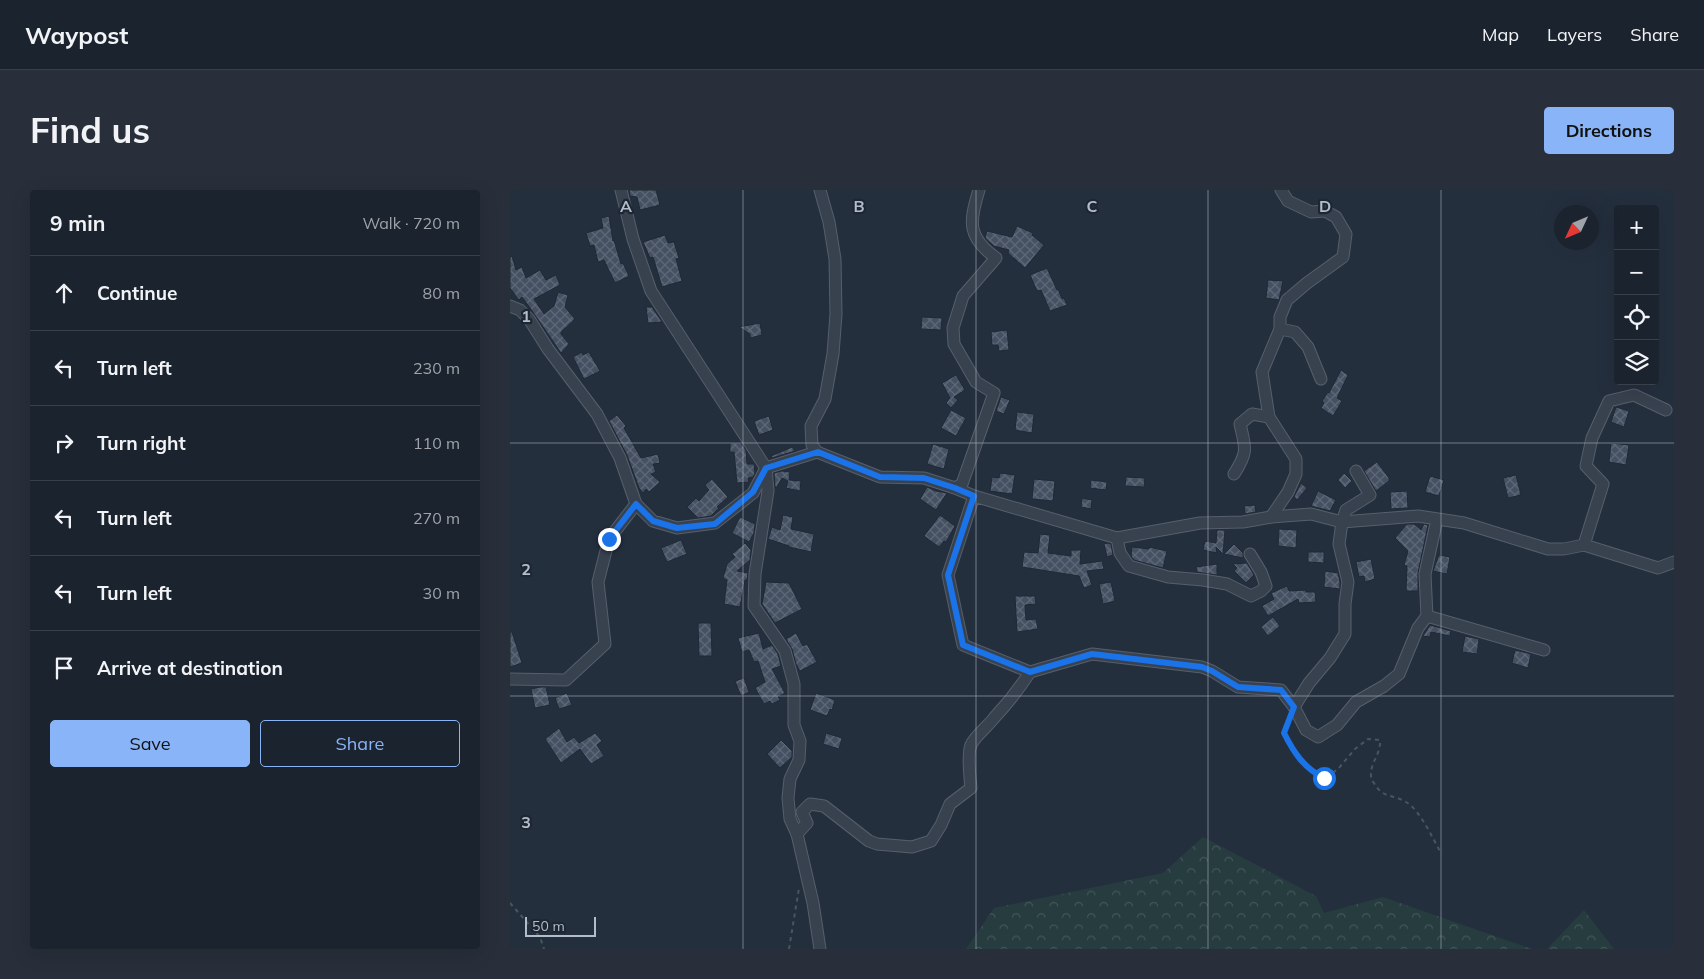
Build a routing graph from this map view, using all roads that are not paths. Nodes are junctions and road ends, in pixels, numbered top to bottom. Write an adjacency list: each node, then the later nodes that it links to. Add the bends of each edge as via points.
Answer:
1 (621, 190): 11 (street, via 633,240 651,291)
2 (820, 190): 10 (street, via 835,259 836,314 825,399 811,426 812,445)
3 (979, 190): 14 (street, via 971,215 976,239 996,258 963,296 953,328 954,344 976,382 994,393 962,484)
4 (1281, 190): 6 (street, via 1288,201 1310,212 1325,211 1336,217 1346,234 1343,257 1287,300 1280,317)
5 (510, 306): 16 (street, via 520,310 528,319 596,414 620,458)
6 (1280, 329): 7 (street, via 1296,332 1308,347); 9 (street, via 1262,372)
7 (1321, 379)
8 (1666, 410): 21 (street, via 1634,395 1609,401 1592,438 1586,466 1603,484)
9 (1269, 417): 13 (street, via 1252,414 1240,424 1244,458); 17 (street, via 1296,458 1296,474)
10 (818, 452): 11 (street); 14 (street, via 880,477 924,478)
11 (766, 468): 16 (street, via 753,492 715,524 677,528 653,521); 29 (street, via 768,491 755,574 754,606 785,650 794,684 794,726 800,741 800,760 790,779 788,798 790,819)
12 (1356, 470): 19 (street, via 1370,495 1346,510)
13 (1234, 474)
14 (955, 488): 15 (street)
15 (974, 496): 20 (street); 26 (street, via 948,575 963,645)
16 (636, 504): 27 (street, via 609,539 598,582 605,644 566,680)
17 (1271, 517): 19 (street, via 1312,514); 20 (street, via 1243,522 1200,523)
18 (1437, 519): 19 (street, via 1418,516); 21 (street, via 1464,523 1548,549); 24 (street, via 1425,574)
19 (1342, 522): 28 (street, via 1339,544 1348,582 1345,634)
20 (1117, 538): 22 (street, via 1120,553 1128,566 1168,577 1227,584 1251,596 1266,586)
21 (1584, 545): 23 (street, via 1658,568)
22 (1250, 554)
23 (1674, 562)
24 (1427, 616): 25 (street); 28 (street, via 1418,628 1399,674 1356,702 1338,725 1318,736 1306,730)
25 (1544, 650)
26 (1030, 672): 28 (street, via 1092,654 1202,667 1238,687 1281,690); 29 (street, via 1016,694 971,744 971,788 950,804 931,841 912,847 878,844 869,841 824,806 810,804 802,812 808,823)
27 (510, 679)
28 (1294, 707)
29 (797, 834): 30 (street, via 814,902)
30 (820, 949)

